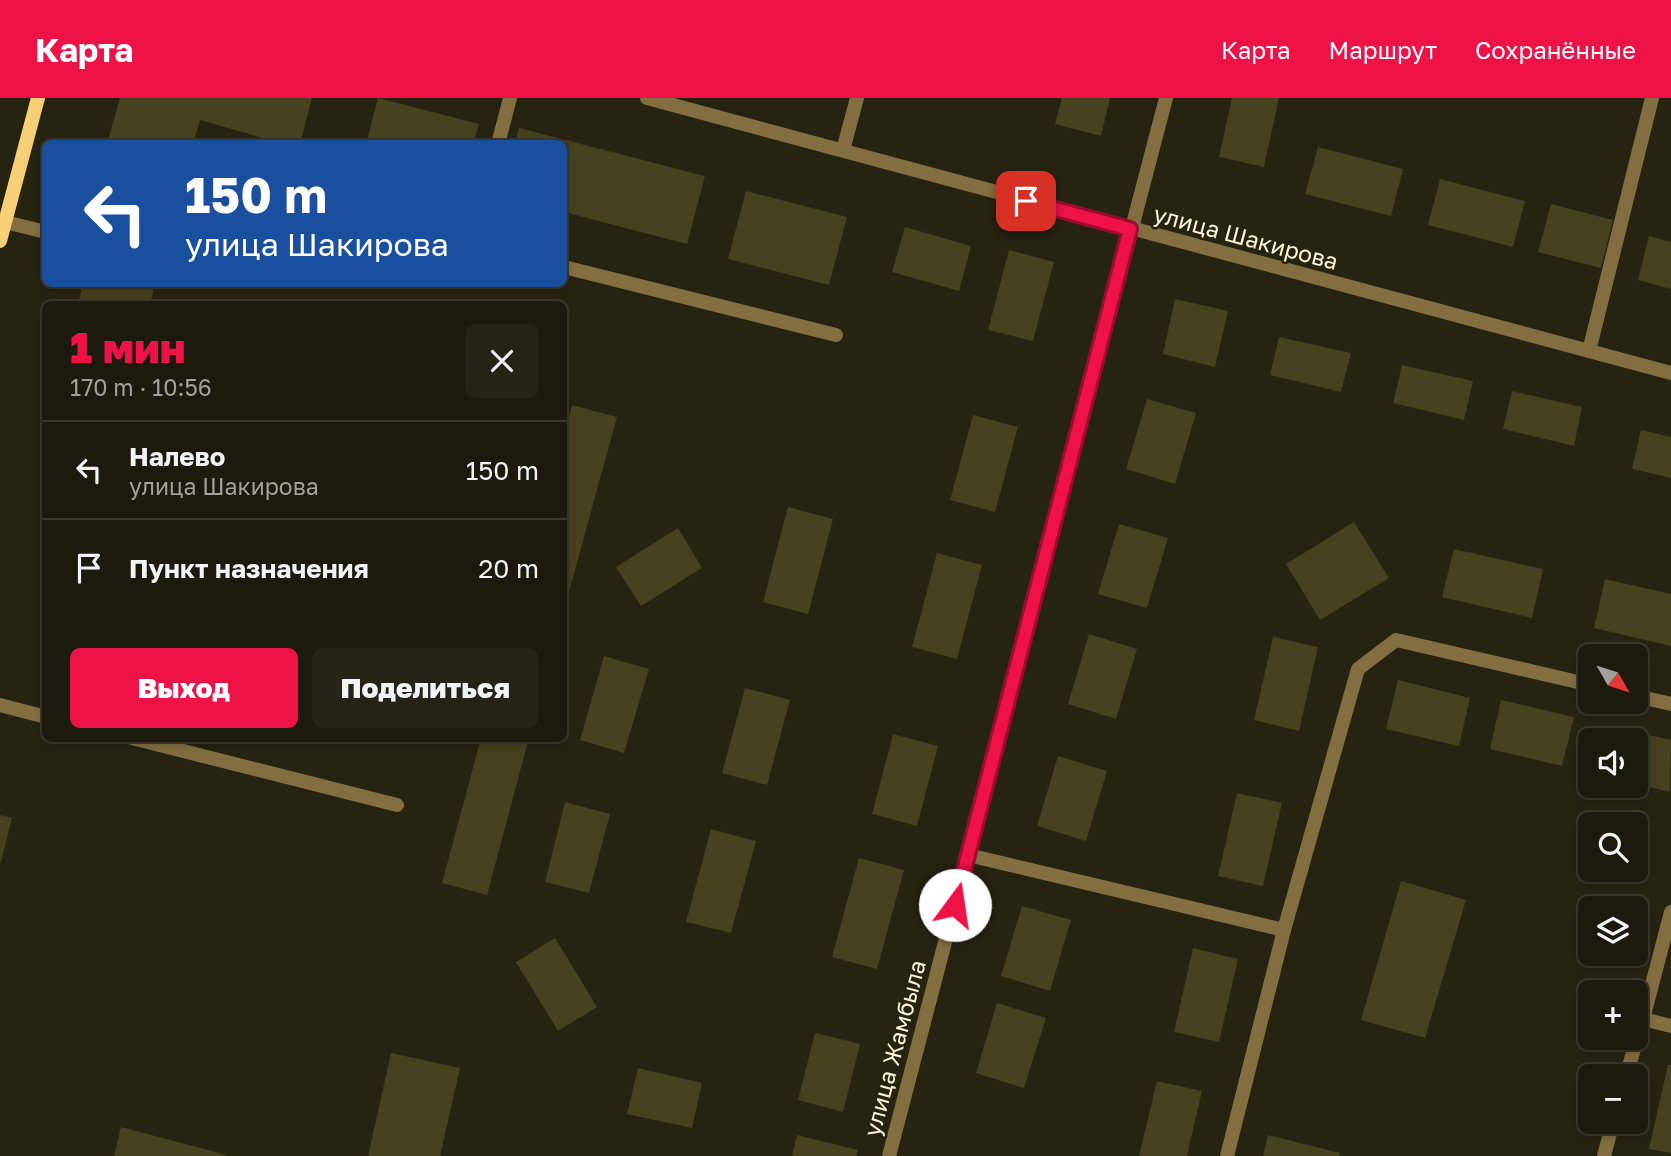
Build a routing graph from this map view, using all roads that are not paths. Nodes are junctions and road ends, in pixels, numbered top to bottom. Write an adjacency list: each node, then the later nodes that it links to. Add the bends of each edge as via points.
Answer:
1 (38, 98): 9 (main road)
2 (510, 98): 7 (street)
3 (647, 98): 8 (street, улица Шакирова)
4 (857, 98): 8 (street)
5 (1166, 98): 10 (street, улица Жамбыла)
6 (1652, 98): 15 (street)
7 (499, 140)
8 (843, 150): 10 (street, улица Шакирова)
9 (5, 222): 11 (street); 12 (main road)
10 (1130, 229): 15 (street, улица Шакирова); 24 (street, улица Жамбыла)
11 (42, 231)
12 (0, 241)
13 (567, 268): 14 (street)
14 (836, 335)
15 (1589, 351): 16 (street, улица Шакирова)
16 (1671, 373)
17 (1578, 682): 26 (street, via 1396,640 1358,669)
18 (1648, 699): 19 (street)
19 (1671, 704)
20 (0, 705): 21 (street)
21 (42, 716)
22 (148, 742): 23 (street)
23 (397, 805)
24 (968, 855): 26 (street); 31 (street, улица Жамбыла)
25 (1671, 912): 27 (street)
26 (1284, 930): 32 (street)
27 (1648, 1000)
28 (1648, 1020): 29 (street)
29 (1671, 1026)
30 (1610, 1134): 33 (street)
31 (890, 1156)
32 (1227, 1156)
33 (1604, 1156)

